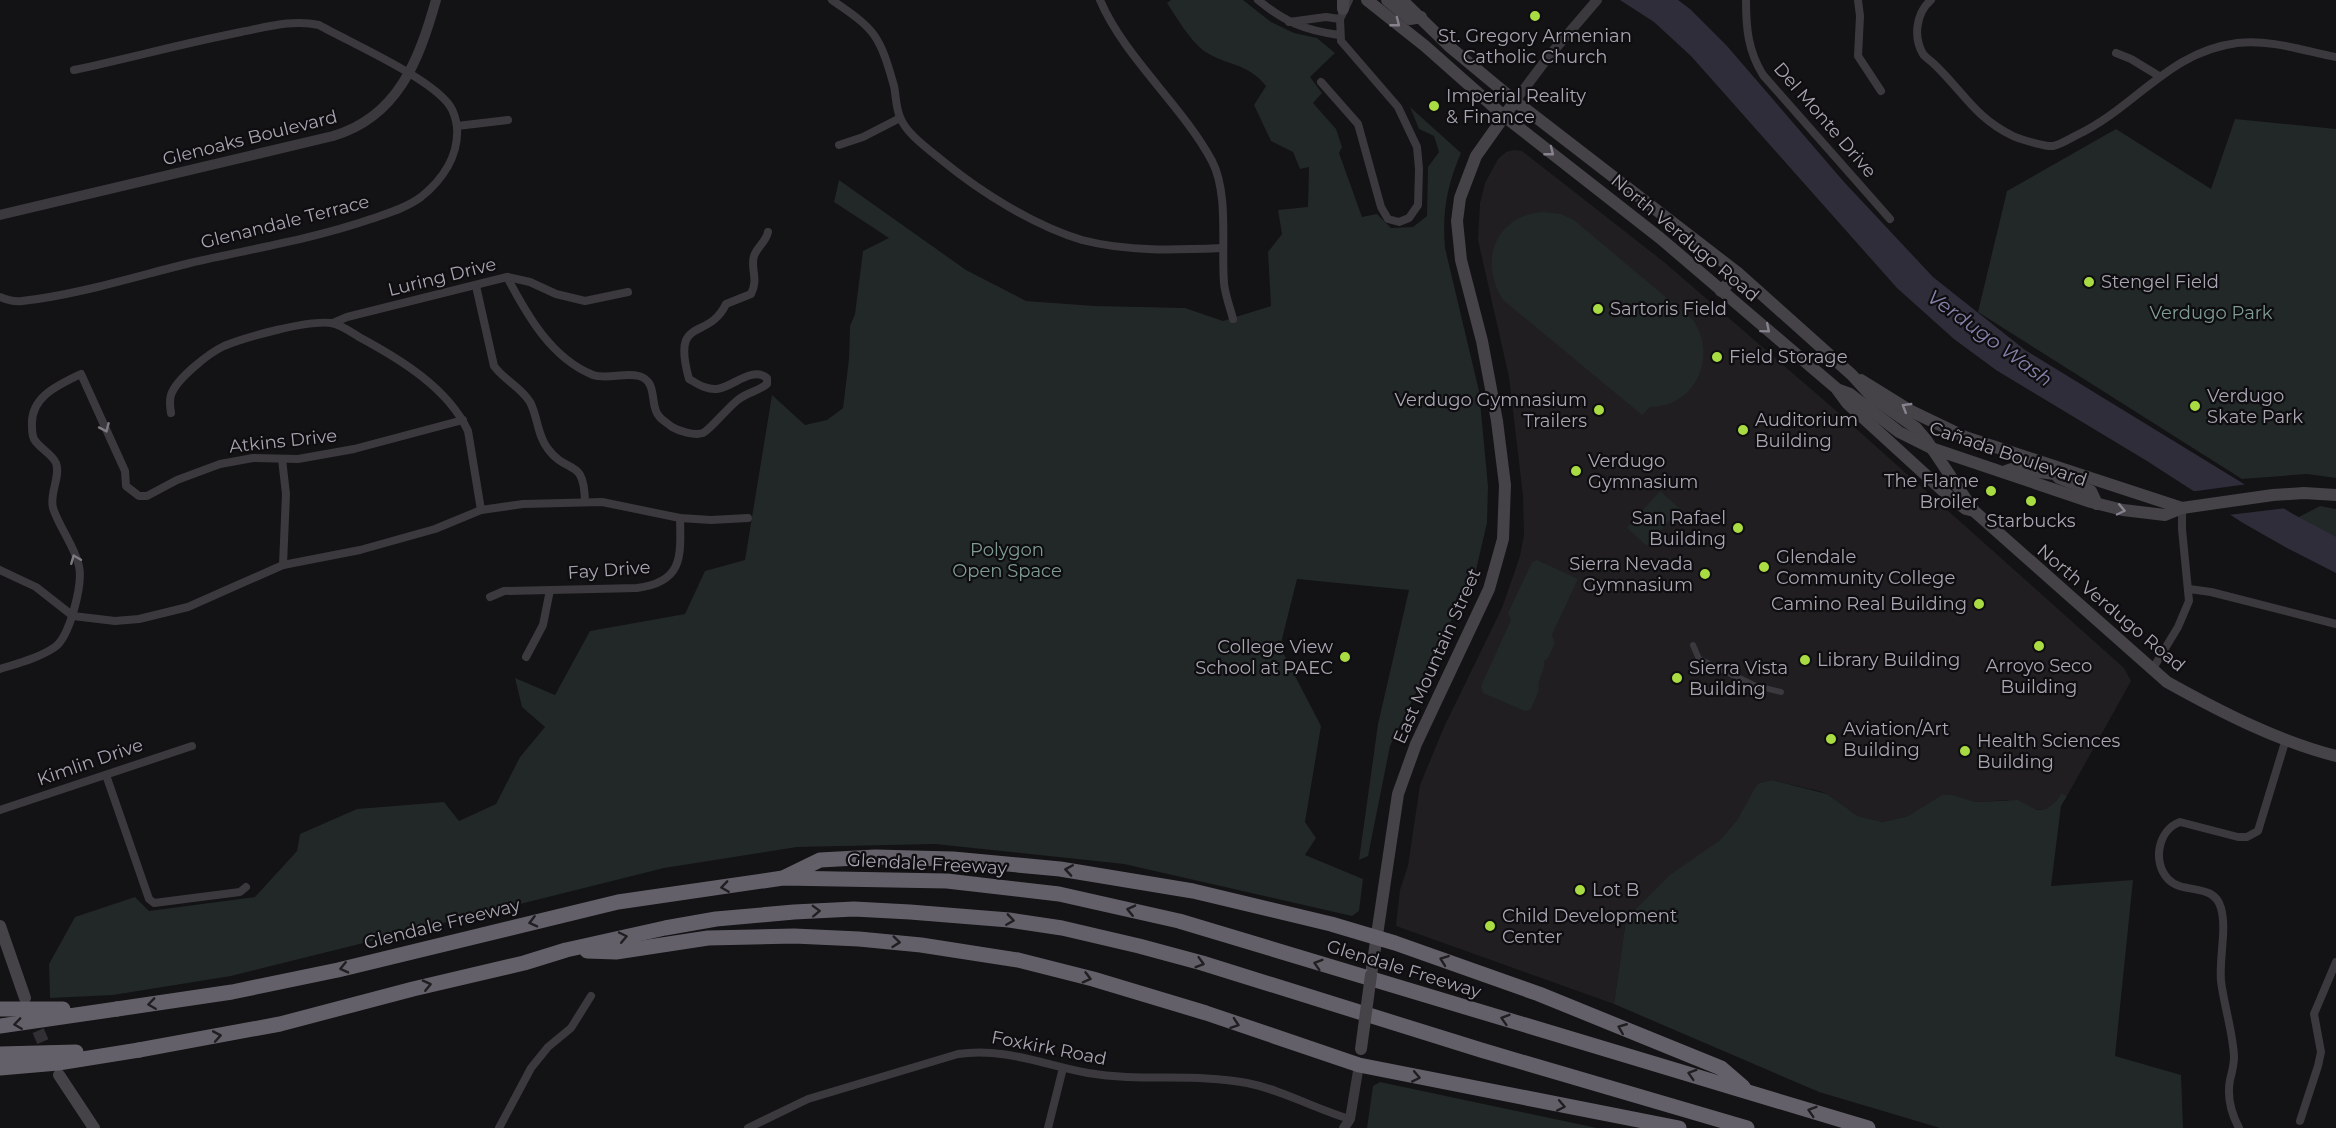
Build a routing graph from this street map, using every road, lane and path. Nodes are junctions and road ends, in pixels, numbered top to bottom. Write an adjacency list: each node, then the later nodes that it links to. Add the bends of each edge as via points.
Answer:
1 (436, 0): 19 (street, Glenoaks Boulevard, via 428,30)
2 (832, 0): 25 (street, via 874,35 885,58)
3 (1100, 0): 32 (street, via 1133,53 1213,163 1221,194)
4 (1258, 0): 14 (street)
5 (1367, 0): 24 (main road, North Verdugo Road, one-way to 24)
6 (1387, 0): 13 (main road, via 1410,19)
7 (1402, 0): 13 (main road, North Verdugo Road)
8 (1597, 0): 23 (street, East Mountain Street)
9 (1746, 0): 30 (street, Del Monte Drive, via 1750,50 1763,75)
10 (1858, 0): 22 (street, via 1858,56)
11 (1931, 0): 20 (street, via 1918,19 1923,54 1984,119 2015,137 2053,146 2098,125)
12 (1344, 7): 14 (street, via 1326,16); 15 (street)
13 (1421, 17): 23 (main road, North Verdugo Road, via 1450,47)
14 (1288, 22): 15 (street)
15 (1339, 35): 21 (street, via 1349,52 1398,107 1417,147 1418,205 1409,218 1399,222 1388,219 1381,207 1358,124)
16 (2116, 53): 20 (street)
17 (2336, 57): 20 (street, via 2267,43 2237,43 2180,62)
18 (74, 70): 19 (street, via 224,35 306,22 319,25)
19 (408, 73): 27 (street, via 449,104); 29 (street, Glenoaks Boulevard, via 388,104 348,132)
20 (2158, 76)
21 (1321, 82)
22 (1881, 92)
23 (1515, 101): 24 (main road, East Mountain Street); 33 (main road, North Verdugo Road)
24 (1504, 116): 36 (main road, North Verdugo Road, one-way to 36); 77 (main road, East Mountain Street, via 1476,156 1460,198 1457,221 1461,260 1497,421 1505,485 1503,539 1489,589 1416,744 1398,794)
25 (900, 118): 28 (street); 32 (street, via 917,140 957,172 1045,225 1083,240 1127,248)
26 (508, 120): 27 (street)
27 (457, 126): 38 (street, Glenandale Terrace, via 451,163 421,197 400,209 344,228 77,290 21,301)
28 (839, 145)
29 (0, 215)
30 (1890, 219)
31 (768, 232): 34 (street, via 753,258 755,287 751,294 726,304 721,314 687,334 683,343 689,379 702,387 716,389 755,373 767,378 767,384 759,391 741,397 704,433 676,430 662,419 655,411 654,394 648,382 639,376 608,378 574,364 554,348 529,318)
32 (1222, 248): 39 (street, via 1224,285)
33 (1738, 273): 36 (main road); 41 (main road, North Verdugo Road)
34 (507, 277): 35 (street, Luring Drive); 37 (street, Luring Drive, via 585,301)
35 (476, 286): 40 (street, Luring Drive); 50 (street, via 494,366 530,402 542,441 550,452 579,472 584,480)
36 (1721, 291): 42 (main road, North Verdugo Road, one-way to 42)
37 (628, 292)
38 (0, 297)
39 (1233, 319)
40 (333, 323): 43 (street, Luring Drive, via 292,328 223,346 199,363 171,393); 44 (street, via 388,352 447,400)
41 (1852, 375): 45 (main road, North Verdugo Road, via 1872,397 1916,428); 47 (main road, Cañada Boulevard, one-way to 41, via 1951,431)
42 (1836, 388): 45 (main road, Cañada Boulevard, via 1850,394 1899,432); 54 (main road, North Verdugo Road, via 1847,403 1952,499)
43 (171, 413)
44 (463, 420): 46 (street, Atkins Drive, via 354,449); 53 (street)
45 (1931, 448): 48 (main road, Cañada Boulevard); 54 (main road, North Verdugo Road)
46 (282, 459): 57 (street, via 286,494); 62 (street, Atkins Drive, one-way to 46, via 79,565 52,504 56,463 33,437 31,418 37,403 54,386 81,374 125,471 126,486 135,494 147,496 220,464 254,458)
47 (2056, 471): 48 (main road); 51 (main road, via 2059,478 2091,491); 52 (main road, Cañada Boulevard)
48 (2002, 472): 51 (main road, Cañada Boulevard)
49 (2336, 495): 52 (main road, Cañada Boulevard, via 2273,495)
50 (585, 502): 53 (street); 55 (street)
51 (2097, 504): 52 (main road, Cañada Boulevard, one-way to 52, via 2151,514 2171,514)
52 (2182, 508): 59 (street)
53 (481, 510): 57 (street, via 360,550)
54 (1974, 511): 67 (main road, North Verdugo Road)
55 (680, 518): 56 (street); 60 (street, Fay Drive, via 680,557 668,578 656,585)
56 (748, 518)
57 (283, 565): 62 (street, via 188,607 139,619 115,621)
58 (0, 570): 62 (street, via 36,587)
59 (2190, 589): 63 (street); 67 (street, via 2187,607)
60 (550, 590): 61 (street, Fay Drive, via 504,591); 65 (street, via 543,625)
61 (490, 597)
62 (73, 616): 66 (street, via 57,646)
63 (2336, 624)
64 (1693, 645): 68 (street, via 1699,659 1756,686)
65 (525, 657)
66 (0, 669)
67 (2152, 670): 69 (main road, North Verdugo Road, via 2199,700)
68 (1781, 692)
69 (2286, 739): 71 (main road, North Verdugo Road); 102 (street, via 2258,831 2238,837 2180,822 2172,826 2160,846 2160,862 2168,879 2214,896 2222,910 2221,979 2234,1058 2229,1097)
70 (192, 746): 72 (street, Kimlin Drive)
71 (2336, 756)
72 (106, 775): 73 (street, Kimlin Drive); 75 (street, via 149,899 154,903 240,892)
73 (0, 810)
74 (783, 878): 77 (highway, one-way to 74, via 1193,891 1005,863 898,858 820,860); 83 (highway, Glendale Freeway, one-way to 83, via 618,902 338,970 232,992); 91 (highway, Glendale Freeway, one-way to 74, via 1179,921 1070,896 947,881)
75 (246, 887)
76 (0, 926): 81 (main road)
77 (1376, 937): 87 (main road, East Mountain Street, bridge); 91 (highway, one-way to 77, via 1721,1068 1539,994)
78 (566, 950): 85 (highway, one-way to 78, via 280,1024); 87 (highway, one-way to 87, via 616,952 708,938 794,936 921,945 1018,960 1093,979); 94 (highway, one-way to 94, via 716,919 794,912 854,909 1009,920 1062,928 1202,963)
79 (2336, 962): 92 (street, via 2314,1014 2320,1052)
80 (591, 996): 96 (street, via 571,1028 531,1068)
81 (26, 998)
82 (0, 1009): 83 (highway, bridge)
83 (117, 1009): 84 (highway, Glendale Freeway, one-way to 84, bridge)
84 (0, 1026)
85 (139, 1050): 86 (highway, bridge); 88 (highway, bridge)
86 (0, 1054)
87 (1359, 1065): 93 (street); 99 (highway, one-way to 99)
88 (0, 1068)
89 (1063, 1068): 93 (street, Foxkirk Road, via 1121,1077 1248,1083 1287,1094); 97 (street, Foxkirk Road, via 992,1052 958,1054 808,1099); 98 (street)
90 (58, 1075): 95 (main road)
91 (1748, 1091): 101 (highway, Glendale Freeway, one-way to 91)
92 (2300, 1121)
93 (1349, 1125)
94 (1741, 1126): 100 (highway)
95 (94, 1128)
96 (500, 1128)
97 (748, 1128)
98 (1048, 1128)
99 (1678, 1128)
100 (1707, 1128)
101 (1868, 1128)
102 (2239, 1128)

